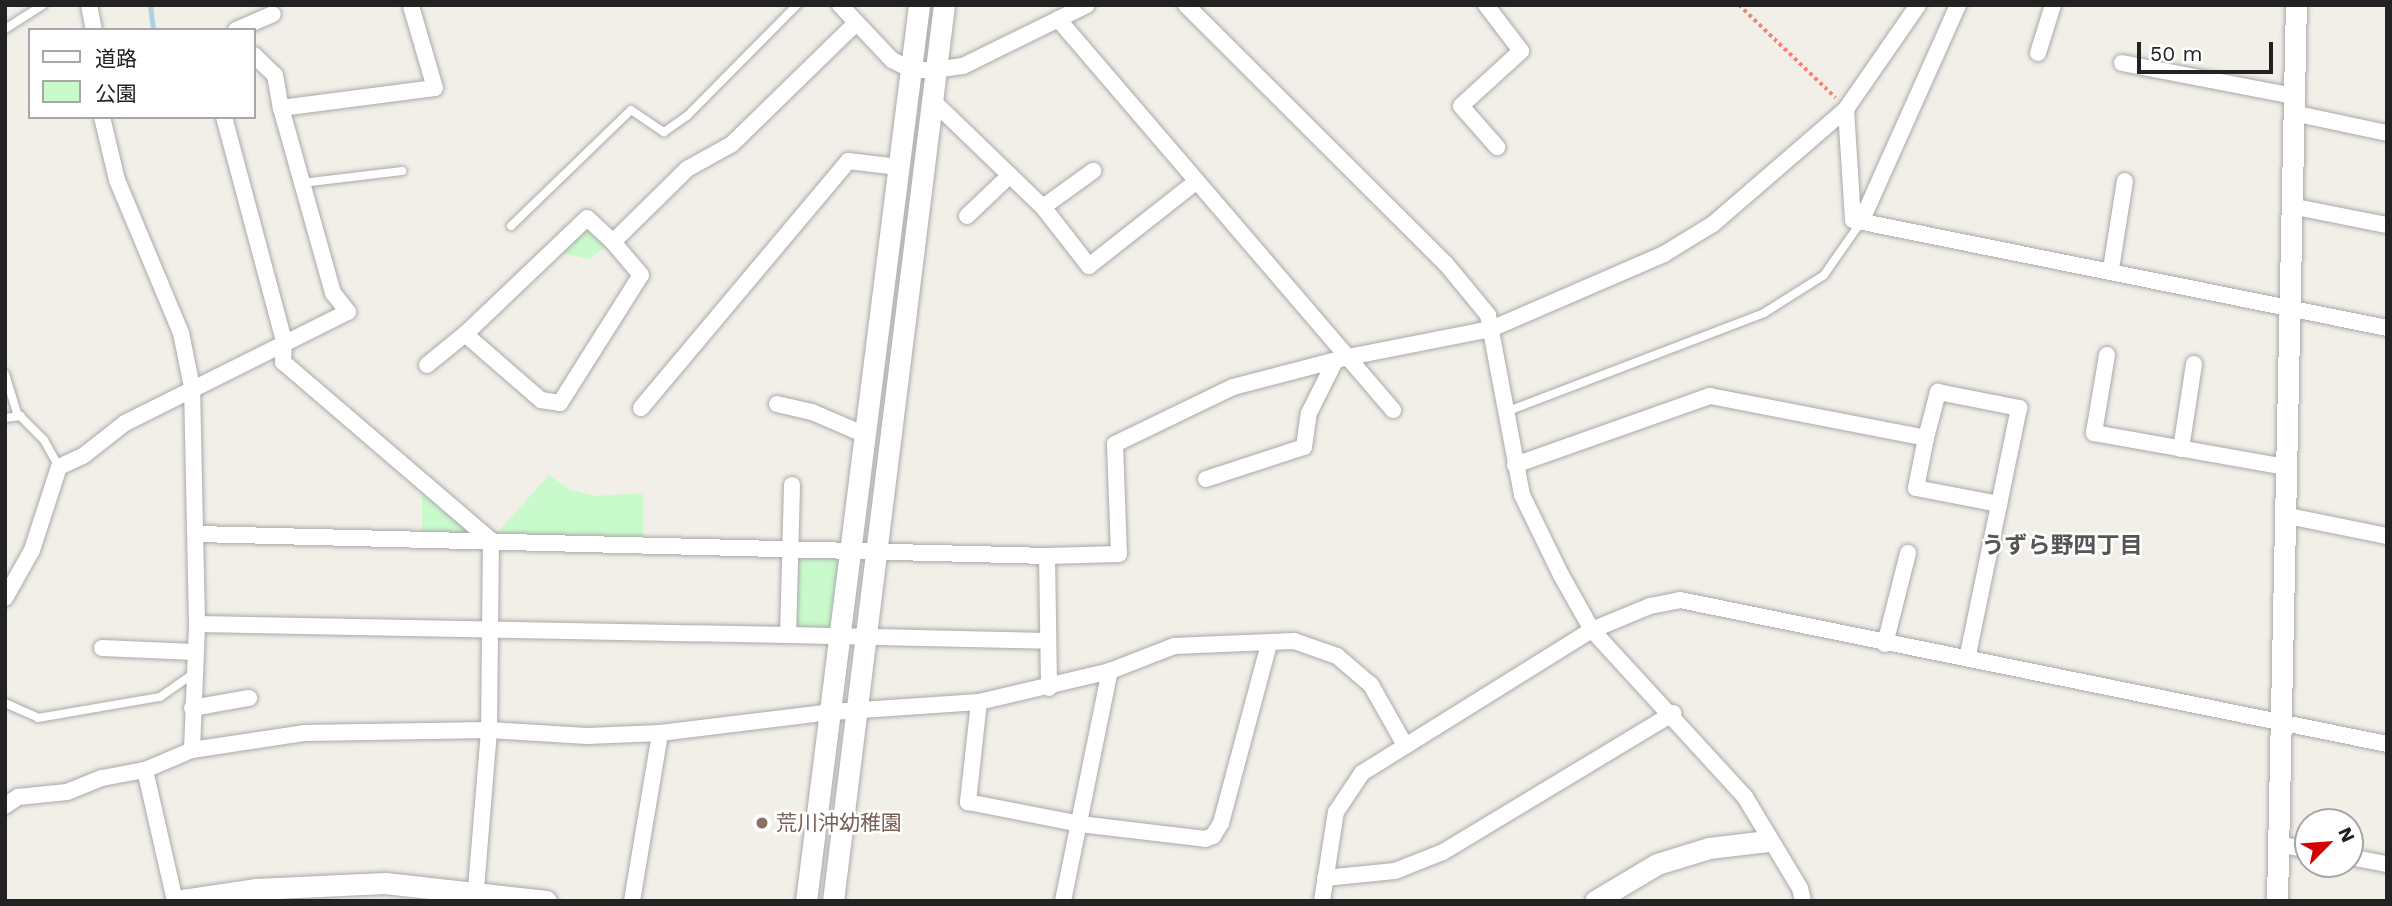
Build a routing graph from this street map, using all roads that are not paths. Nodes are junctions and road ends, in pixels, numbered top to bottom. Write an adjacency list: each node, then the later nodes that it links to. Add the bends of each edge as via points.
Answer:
1 (43, 5): 20 (lane)
2 (89, 5): 18 (street)
3 (796, 5): 46 (lane, via 688,115 664,132 631,110)
4 (840, 5): 17 (street)
5 (919, 5): 24 (street)
6 (944, 5): 25 (street)
7 (1087, 5): 16 (street)
8 (1186, 5): 51 (street, via 1446,264 1488,315)
9 (1486, 5): 33 (street, via 1521,51 1461,106)
10 (1918, 5): 29 (street)
11 (1958, 5): 44 (street)
12 (2053, 5): 21 (street)
13 (2296, 5): 27 (street)
14 (411, 6): 28 (street, via 435,88)
15 (273, 14): 19 (street)
16 (1058, 19): 25 (street, via 962,66); 38 (street)
17 (854, 25): 24 (street, via 892,60); 47 (street, via 732,144 687,169)
18 (94, 28)
19 (241, 28)
20 (5, 29)
21 (2038, 54)
22 (256, 57): 28 (street, via 275,75)
23 (2122, 63): 27 (street)
24 (912, 69): 25 (street); 34 (street)
25 (934, 71): 26 (street)
26 (931, 99): 37 (street); 81 (street)
27 (2293, 105): 32 (street); 41 (street)
28 (281, 108): 40 (street)
29 (1846, 109): 44 (street, via 1853,220); 51 (street, via 1713,224 1664,254)
30 (102, 119): 59 (street, via 117,180 181,333)
31 (225, 119): 53 (street)
32 (2387, 132)
33 (1497, 146)
34 (899, 167): 61 (street, via 848,161); 66 (street)
35 (402, 171): 40 (lane)
36 (1093, 171): 42 (street)
37 (1010, 175): 42 (street); 43 (street)
38 (1197, 181): 42 (street, via 1089,266); 55 (street)
39 (2125, 181): 48 (street)
40 (302, 184): 53 (street, via 332,293 348,312)
41 (2291, 206): 45 (street); 49 (street)
42 (1043, 207)
43 (967, 216)
44 (1861, 222): 48 (street); 63 (lane, via 1824,275 1764,313)
45 (2387, 225)
46 (511, 226)
47 (613, 242): 52 (street, via 587,218); 52 (street, via 641,275 560,403 541,400)
48 (2111, 269): 49 (street)
49 (2288, 308): 50 (street); 71 (street)
50 (2387, 328)
51 (1491, 329): 55 (street); 63 (street)
52 (465, 334): 57 (street)
53 (284, 341): 59 (street); 78 (street, via 283,362)
54 (2107, 355): 68 (street, via 2094,433)
55 (1341, 359): 62 (street); 72 (street, via 1309,413 1304,447); 83 (street, via 1233,387 1115,444 1119,554)
56 (2194, 364): 68 (street)
57 (428, 365)
58 (5, 374): 64 (lane)
59 (192, 387): 70 (street, via 125,423 83,456); 76 (street)
60 (777, 404): 66 (street, via 812,412)
61 (641, 408)
62 (1393, 410)
63 (1508, 411): 69 (street)
64 (21, 416): 65 (lane); 70 (lane, via 44,440)
65 (5, 418)
66 (863, 434): 80 (street)
67 (1926, 438): 69 (street, via 1710,396); 74 (street, via 1916,488); 74 (street, via 1938,392 2019,408)
68 (2181, 449): 71 (street)
69 (1515, 465): 86 (street, via 1522,495)
70 (59, 467): 84 (street, via 32,550)
71 (2284, 467): 75 (street)
72 (1206, 479)
73 (792, 485): 79 (street)
74 (1999, 504): 96 (street)
75 (2283, 515): 77 (street); 107 (street)
76 (197, 534): 78 (street); 85 (street)
77 (2387, 537)
78 (491, 540): 79 (street); 87 (street)
79 (791, 547): 80 (street); 88 (street)
80 (851, 547): 81 (street); 89 (street)
81 (874, 548): 83 (street); 90 (street)
82 (1908, 553): 93 (street)
83 (1046, 556): 91 (street)
84 (5, 598)
85 (197, 624): 87 (street); 95 (street)
86 (1592, 630): 93 (street, via 1650,606 1680,600); 106 (street); 111 (street)
87 (490, 633): 88 (street); 108 (street)
88 (788, 635): 89 (street)
89 (842, 637): 90 (street); 105 (street)
90 (866, 638): 91 (street); 104 (street)
91 (1047, 641): 99 (street)
92 (1269, 644): 97 (street, via 1174,646); 111 (street, via 1294,641 1337,656 1371,685); 115 (street, via 1221,823 1213,836)
93 (1885, 644): 96 (street)
94 (102, 648): 95 (street)
95 (194, 652): 98 (street)
96 (1967, 658): 107 (street)
97 (1110, 671): 99 (street); 115 (street)
98 (192, 674): 102 (lane, via 160,697 38,718); 103 (street)
99 (1049, 688): 101 (street)
100 (249, 698): 103 (street)
101 (979, 702): 104 (street); 115 (street, via 968,802)
102 (5, 703)
103 (192, 708): 112 (street)
104 (857, 710): 105 (street); 127 (street)
105 (832, 712): 109 (street); 126 (street)
106 (1673, 713): 116 (street, via 1745,797); 121 (street, via 1443,852 1395,871)
107 (2278, 722): 110 (street); 117 (street)
108 (489, 730): 109 (street, via 587,736); 112 (street, via 304,733); 122 (street)
109 (660, 733): 125 (street)
110 (2387, 744)
111 (1405, 745): 121 (street, via 1362,773 1348,789 1336,812)
112 (192, 750): 113 (street)
113 (145, 770): 114 (street, via 102,778 67,792 18,797); 123 (street)
114 (5, 806)
115 (1080, 824): 128 (street)
116 (1768, 841): 130 (street, via 1709,848 1657,864); 131 (street, via 1800,888)
117 (2278, 844): 118 (street); 132 (street)
118 (2294, 847)
119 (2364, 860): 120 (street)
120 (2387, 864)
121 (1325, 878): 129 (street)
122 (475, 896): 123 (street, via 385,883); 124 (street)
123 (176, 901)
124 (545, 901)
125 (632, 901)
126 (806, 901)
127 (833, 901)
128 (1063, 901)
129 (1322, 901)
130 (1595, 901)
131 (1803, 901)
132 (2277, 901)

